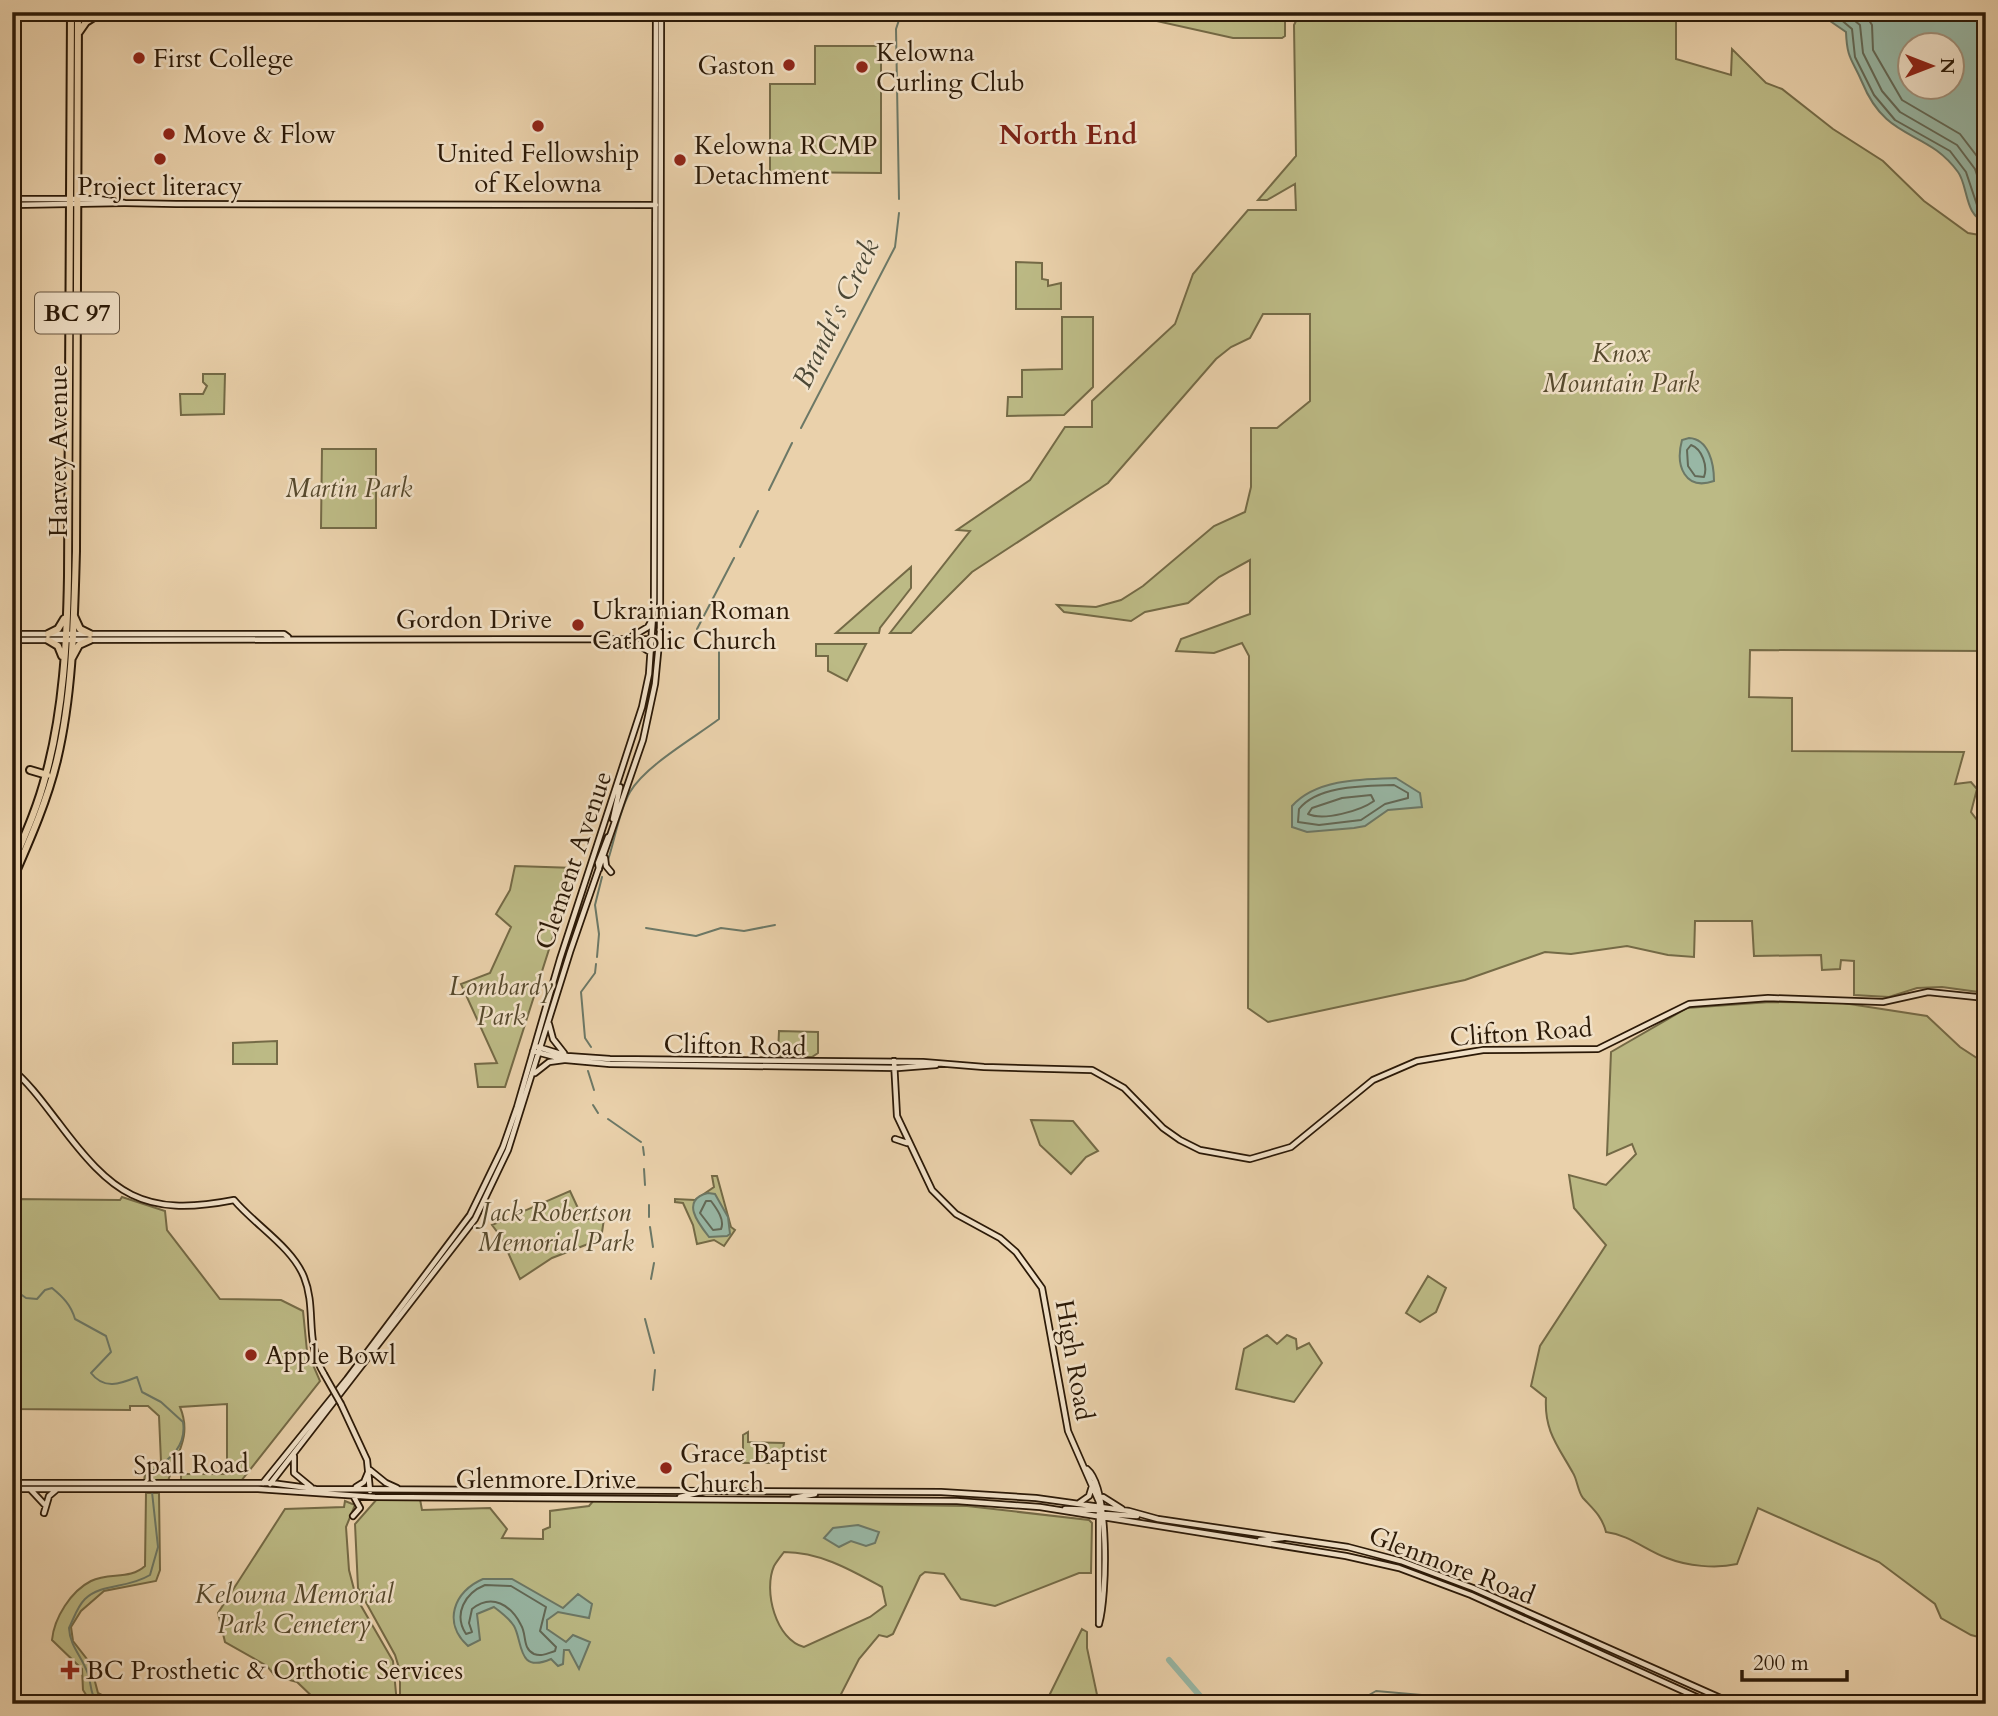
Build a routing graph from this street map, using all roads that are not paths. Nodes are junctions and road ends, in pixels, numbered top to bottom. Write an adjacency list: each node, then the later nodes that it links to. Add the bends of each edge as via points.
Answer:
1 (71, 12): 7 (highway, Harvey Avenue / BC 97)
2 (78, 12): 5 (highway, Harvey Avenue / BC 97)
3 (659, 12): 9 (main road, Clement Avenue); 11 (main road, Clement Avenue)
4 (97, 15): 5 (highway)
5 (79, 34): 7 (highway, Harvey Avenue / BC 97)
6 (12, 199): 7 (main road)
7 (74, 202): 8 (main road); 9 (main road); 12 (highway, Harvey Avenue / BC 97)
8 (12, 205)
9 (656, 205): 10 (main road, Clement Avenue)
10 (655, 530): 11 (main road, Clement Avenue); 13 (main road, Clement Avenue)
11 (661, 578): 20 (main road, Clement Avenue)
12 (70, 615): 15 (highway); 16 (highway, Harvey Avenue / BC 97); 17 (highway)
13 (654, 618): 18 (main road, via 642,632); 19 (main road, Clement Avenue)
14 (12, 634): 15 (main road, Gordon Drive)
15 (48, 637): 16 (main road, Gordon Drive); 21 (main road, Gordon Drive); 23 (highway)
16 (68, 637): 17 (main road, Gordon Drive); 23 (highway, Harvey Avenue / BC 97)
17 (90, 637): 18 (main road, Gordon Drive, via 284,634 288,638); 23 (highway)
18 (627, 639): 19 (main road, Gordon Drive); 22 (main road)
19 (653, 639): 20 (main road, Gordon Drive); 22 (main road, Clement Avenue)
20 (660, 639): 30 (main road, Clement Avenue, via 643,740)
21 (12, 640)
22 (651, 653): 26 (main road, Clement Avenue, via 642,707)
23 (66, 662): 24 (highway, Harvey Avenue / BC 97); 28 (highway, Harvey Avenue / BC 97, via 61,741)
24 (50, 758): 25 (highway); 27 (highway, Harvey Avenue / BC 97)
25 (30, 770): 27 (highway); 29 (highway)
26 (623, 771): 32 (main road); 36 (main road, Clement Avenue)
27 (47, 774): 28 (highway); 29 (highway, Harvey Avenue / BC 97)
28 (51, 783): 33 (highway, Harvey Avenue / BC 97)
29 (42, 790): 31 (highway, Harvey Avenue / BC 97)
30 (605, 856): 32 (main road, Clement Avenue); 32 (main road, via 611,872)
31 (12, 865)
32 (600, 869): 35 (main road, Clement Avenue)
33 (12, 881)
34 (1986, 998): 40 (main road, Clifton Road, via 1928,992 1883,1002 1768,998 1703,1003 1677,1009 1598,1049 1483,1050 1417,1061 1373,1080 1291,1147 1250,1159 1200,1150 1180,1140 1124,1088 1092,1070)
35 (548, 1023): 37 (main road, Clement Avenue); 38 (main road, via 552,1039)
36 (534, 1049): 37 (main road, Clifton Road); 51 (main road, Clement Avenue, via 503,1147 470,1215)
37 (540, 1051): 38 (main road, Clifton Road); 43 (main road, Clement Avenue)
38 (567, 1058): 39 (main road, Clifton Road); 41 (main road, Clifton Road, via 610,1064); 43 (main road, via 549,1062)
39 (894, 1061): 40 (main road, Clifton Road); 41 (main road, High Road)
40 (938, 1065): 41 (main road, Clifton Road)
41 (894, 1068): 45 (main road, High Road, via 897,1116)
42 (12, 1069): 47 (main road, bridge, via 96,1168 135,1198 174,1207 234,1200 289,1256 303,1275 310,1338)
43 (533, 1077): 46 (main road, Clement Avenue, via 508,1150 475,1219)
44 (895, 1139): 45 (main road)
45 (909, 1145): 48 (main road, High Road, via 923,1175 944,1203 1000,1238 1030,1268 1042,1288 1066,1421)
46 (295, 1451): 52 (main road, Clement Avenue); 58 (main road, via 294,1473)
47 (370, 1469): 59 (main road, via 364,1482); 60 (main road); 61 (main road)
48 (1086, 1469): 49 (main road, High Road); 66 (main road, High Road)
49 (1093, 1482): 71 (main road, via 1089,1496); 75 (main road, High Road)
50 (12, 1483): 53 (main road, Spall Road)
51 (263, 1483): 52 (main road, Spall Road); 54 (main road, Spall Road); 62 (main road)
52 (271, 1483): 58 (main road, Spall Road); 62 (main road, Clement Avenue)
53 (146, 1487): 54 (main road, Spall Road); 57 (main road, Spall Road)
54 (156, 1487): 62 (main road, Spall Road)
55 (12, 1489): 56 (main road, Spall Road)
56 (31, 1489): 57 (main road, Spall Road); 70 (main road)
57 (57, 1489): 74 (main road, via 49,1496)
58 (316, 1489): 59 (main road, Spall Road)
59 (351, 1489): 60 (main road, Spall Road)
60 (370, 1489): 61 (main road, Glenmore Drive); 67 (main road)
61 (401, 1489): 63 (main road, Glenmore Drive); 67 (main road)
62 (265, 1490): 65 (main road, Spall Road)
63 (705, 1490): 64 (main road, Glenmore Drive); 68 (main road)
64 (819, 1492): 69 (main road); 71 (main road, Glenmore Drive, via 985,1494)
65 (353, 1496): 67 (main road, Spall Road); 76 (main road, via 360,1508)
66 (1102, 1496): 73 (main road); 75 (main road, High Road)
67 (369, 1497): 68 (main road, Glenmore Drive)
68 (662, 1499): 69 (main road, Glenmore Drive)
69 (771, 1501): 72 (main road, Glenmore Drive, via 957,1501)
70 (44, 1504)
71 (1077, 1504): 75 (main road, Glenmore Drive)
72 (1040, 1507): 75 (main road); 77 (main road, Glenmore Drive)
73 (1129, 1511): 75 (main road, Glenmore Road); 78 (main road, Glenmore Road)
74 (44, 1513)
75 (1101, 1513): 77 (main road, Glenmore Drive); 78 (main road); 79 (main road, Glenmore Road); 80 (main road)
76 (354, 1516)
77 (1090, 1516): 80 (main road)
78 (1158, 1519): 81 (main road, Glenmore Road)
79 (1118, 1520): 80 (main road); 82 (main road, Glenmore Road)
80 (1101, 1532): 80 (main road, via 1099,1624)
81 (1285, 1537): 82 (main road); 84 (main road, Glenmore Road, via 1368,1552 1439,1575)
82 (1245, 1540): 83 (main road, Glenmore Road, via 1399,1568 1471,1595)
83 (1712, 1704)
84 (1734, 1704)

